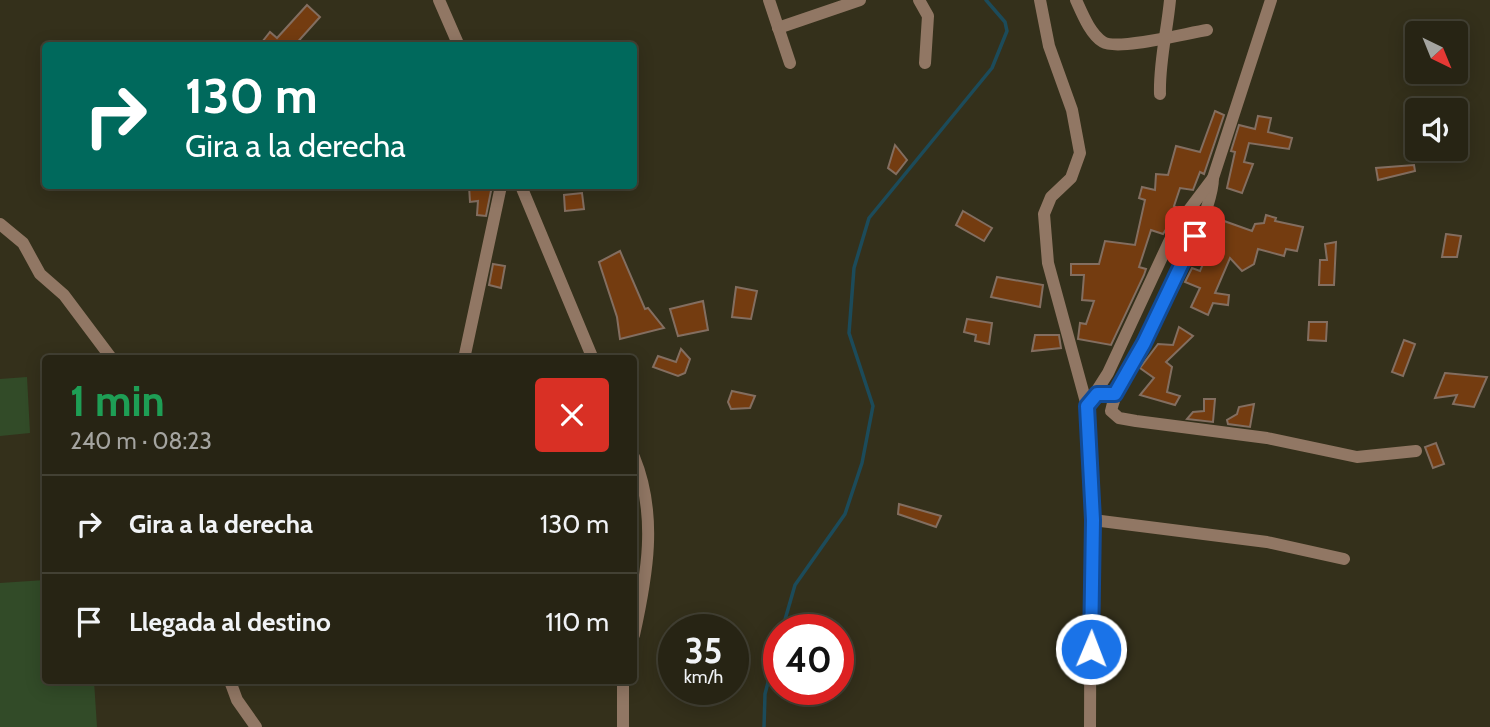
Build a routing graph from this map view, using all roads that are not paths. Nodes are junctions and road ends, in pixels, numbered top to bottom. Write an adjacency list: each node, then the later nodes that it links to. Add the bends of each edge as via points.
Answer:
1 (439, 0): 12 (street)
2 (769, 0): 9 (street)
3 (860, 0): 9 (street)
4 (919, 0): 14 (street, via 928,16)
5 (1041, 0): 25 (street, via 1049,46 1072,110 1080,153 1071,178 1051,197 1044,215 1048,263)
6 (1076, 0): 11 (street, via 1104,43 1120,45)
7 (1170, 0): 11 (street)
8 (1271, 0): 16 (street)
9 (778, 28): 13 (street)
10 (1207, 30): 11 (street)
11 (1167, 36): 15 (street, via 1159,64)
12 (457, 42)
13 (790, 63)
14 (925, 63)
15 (1160, 94)
16 (1213, 178): 23 (street, via 1175,227); 24 (street, via 1213,192 1195,236)
17 (500, 189): 21 (street)
18 (522, 189): 22 (street)
19 (0, 224): 20 (street, via 23,243 40,274 64,295)
20 (109, 355)
21 (465, 355)
22 (591, 355)
23 (1097, 394): 24 (street); 25 (street)
24 (1115, 394): 26 (street, via 1111,411 1119,418 1267,438 1357,457)
25 (1087, 406): 28 (street)
26 (1416, 451)
27 (637, 470): 30 (street, via 648,519 649,555)
28 (1093, 520): 29 (street, via 1267,542); 35 (street)
29 (1344, 559)
30 (637, 619)
31 (231, 684): 33 (street)
32 (623, 684): 34 (street)
33 (256, 727)
34 (623, 727)
35 (1090, 727)

